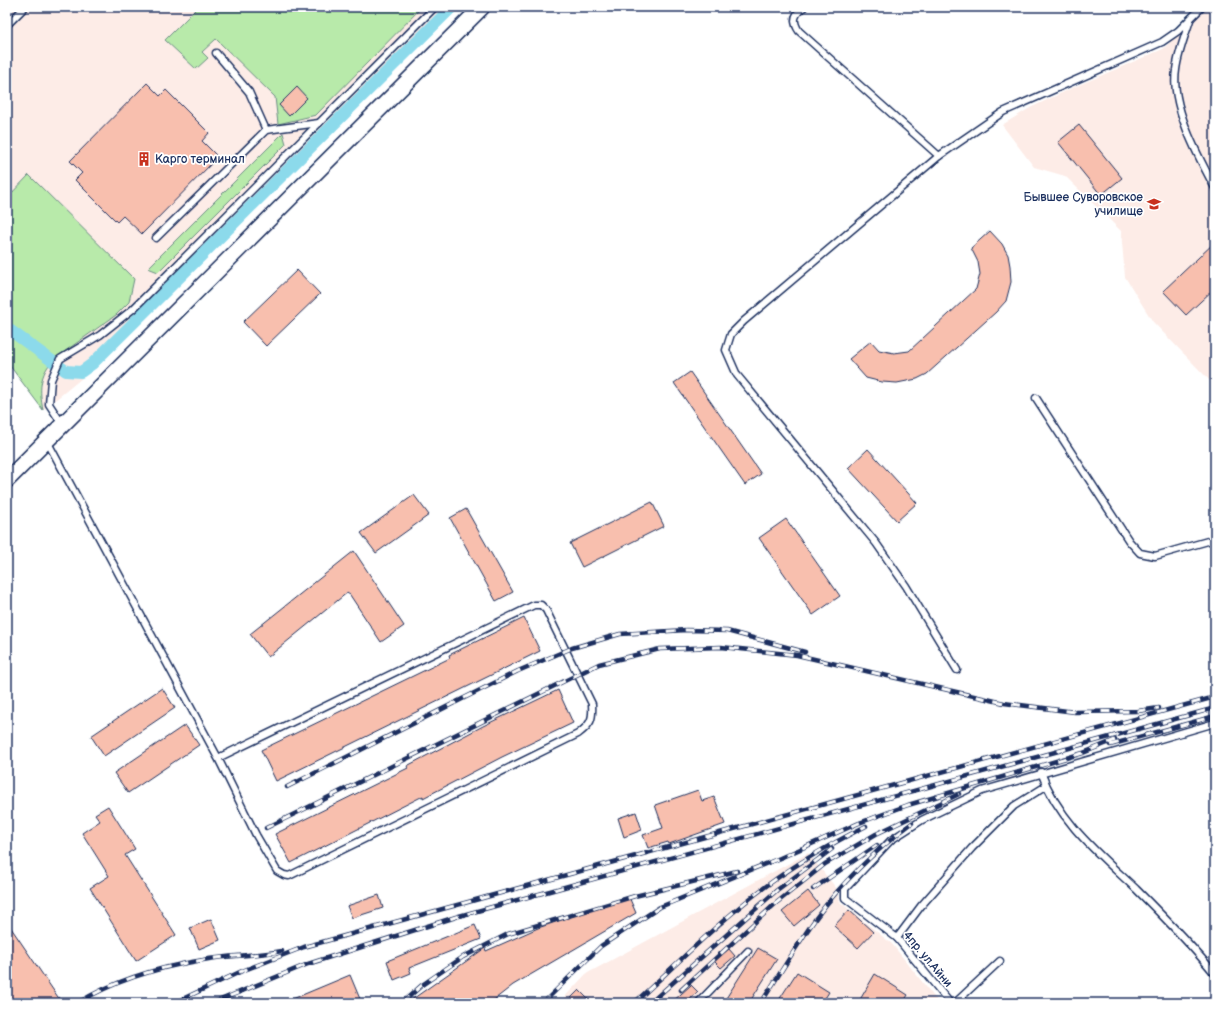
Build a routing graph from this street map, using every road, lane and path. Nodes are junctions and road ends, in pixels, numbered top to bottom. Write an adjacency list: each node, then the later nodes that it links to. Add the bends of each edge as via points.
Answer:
1 (25, 7): 7 (lane)
2 (435, 7): 9 (lane)
3 (482, 7): 15 (street)
4 (804, 7): 11 (lane, via 794,19 799,31)
5 (1202, 7): 6 (lane)
6 (1190, 20): 11 (lane, via 1162,42 1003,112); 12 (lane, via 1176,71 1177,100 1197,153)
7 (7, 25)
8 (216, 53): 10 (lane, via 249,92)
9 (319, 123): 10 (lane); 15 (lane, via 133,309 100,335 60,360 51,380 49,404)
10 (266, 130): 13 (lane)
11 (939, 156): 19 (lane, via 744,321 731,334 726,350 737,375 876,543 906,586)
12 (1215, 188)
13 (156, 238)
14 (1036, 398): 18 (lane, via 1129,541 1140,553 1154,556)
15 (62, 424): 16 (street)
16 (46, 439): 17 (street); 21 (lane)
17 (7, 480)
18 (1215, 539)
19 (957, 670)
20 (1215, 723): 22 (lane)
21 (218, 758): 21 (lane, via 277,871 289,876 578,734 588,727 593,717 592,704 546,610 541,605 534,605)
22 (1041, 772): 23 (lane); 24 (lane, 4пр. ул.Айни, via 982,791 922,820 892,840 845,889 844,894 848,902)
23 (1046, 786): 24 (lane, via 1014,806 972,848 921,906); 27 (lane, via 1083,838 1178,932)
24 (897, 938): 29 (lane, 4пр. ул.Айни)
25 (748, 951): 28 (lane)
26 (1000, 961): 30 (lane)
27 (1215, 974)
28 (698, 1003)
29 (950, 1003)
30 (955, 1003)

